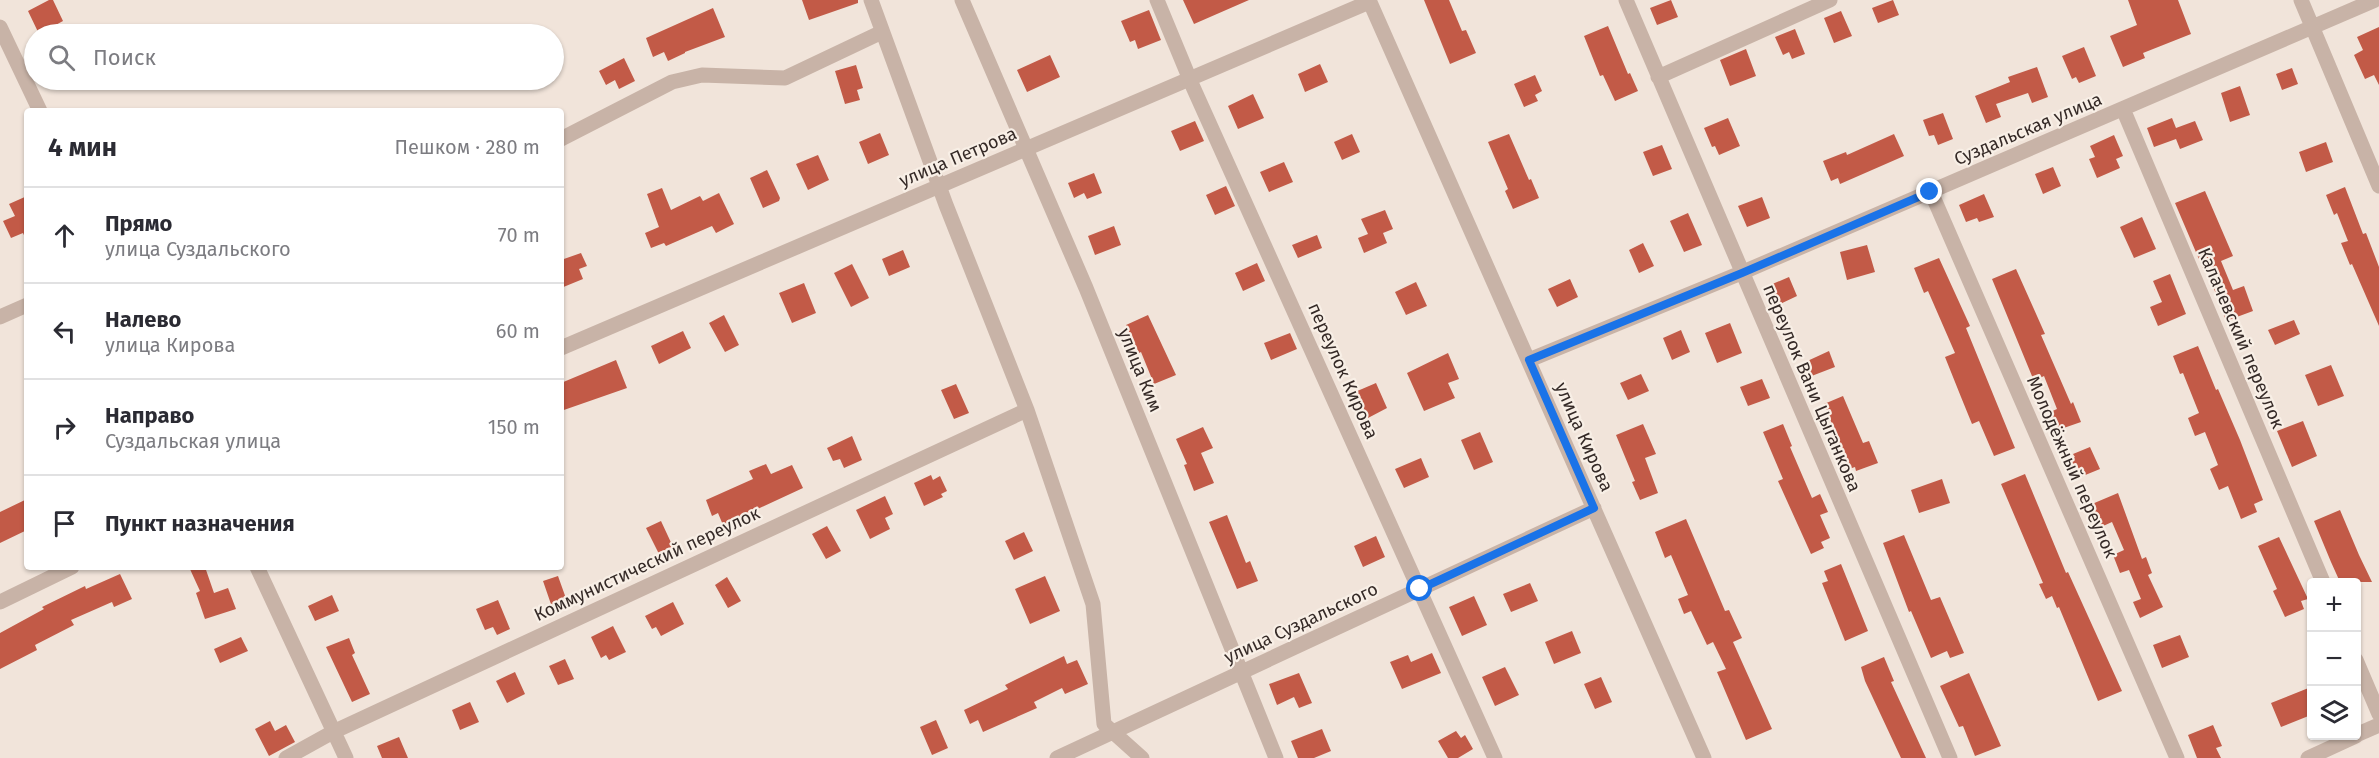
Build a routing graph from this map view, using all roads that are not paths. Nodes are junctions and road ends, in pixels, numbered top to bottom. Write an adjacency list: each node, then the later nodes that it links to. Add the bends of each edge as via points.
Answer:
1 (871, 0): 11 (street)
2 (962, 0): 19 (street, улица Ким)
3 (1157, 0): 14 (street, переулок Кирова)
4 (1626, 0): 13 (street, переулок Вани Цыганкова)
5 (1830, 0): 13 (street)
6 (2301, 0): 10 (street)
7 (2375, 0): 10 (street, Суздальская улица)
8 (1369, 1): 14 (street, улица Петрова); 27 (street, улица Кирова)
9 (0, 27): 12 (street)
10 (2313, 28): 17 (street, Суздальская улица); 21 (street)
11 (882, 32): 18 (street, via 785,78 702,75 672,82); 20 (street)
12 (24, 77)
13 (1658, 77): 23 (street, переулок Вани Цыганкова)
14 (1190, 78): 19 (street, улица Петрова); 33 (street, переулок Кирова)
15 (30, 90): 16 (street)
16 (39, 108)
17 (2123, 109): 22 (street, Суздальская улица); 32 (street, Калачевский переулок)
18 (564, 136)
19 (1025, 149): 20 (street, улица Петрова); 35 (street, улица Ким, via 1086,288)
20 (939, 186): 26 (street, улица Петрова); 28 (street)
21 (2379, 186)
22 (1930, 192): 23 (street, Суздальская улица); 51 (street, Молодёжный переулок)
23 (1742, 273): 27 (street, Суздальская улица); 50 (street, переулок Вани Цыганкова)
24 (24, 306): 25 (street)
25 (0, 316)
26 (564, 347)
27 (1529, 360): 29 (street, улица Кирова)
28 (1027, 410): 39 (street, Коммунистический переулок); 40 (street, via 1094,604 1104,724)
29 (1594, 508): 33 (street, улица Суздальского); 49 (street, улица Кирова)
30 (66, 570): 34 (street)
31 (258, 570): 39 (street)
32 (2322, 578)
33 (1420, 589): 35 (street, улица Суздальского); 48 (street, переулок Кирова)
34 (0, 602)
35 (1241, 672): 40 (street, улица Суздальского); 47 (street, улица Ким)
36 (2361, 672): 37 (street)
37 (2379, 714)
38 (2379, 725): 41 (street)
39 (333, 732): 43 (street, Коммунистический переулок); 44 (street)
40 (1113, 732): 45 (street, улица Суздальского); 46 (street)
41 (2361, 733)
42 (2346, 740): 52 (street)
43 (286, 758)
44 (346, 758)
45 (1057, 758)
46 (1142, 758)
47 (1276, 758)
48 (1495, 758)
49 (1704, 758)
50 (1950, 758)
51 (2177, 758)
52 (2308, 758)

